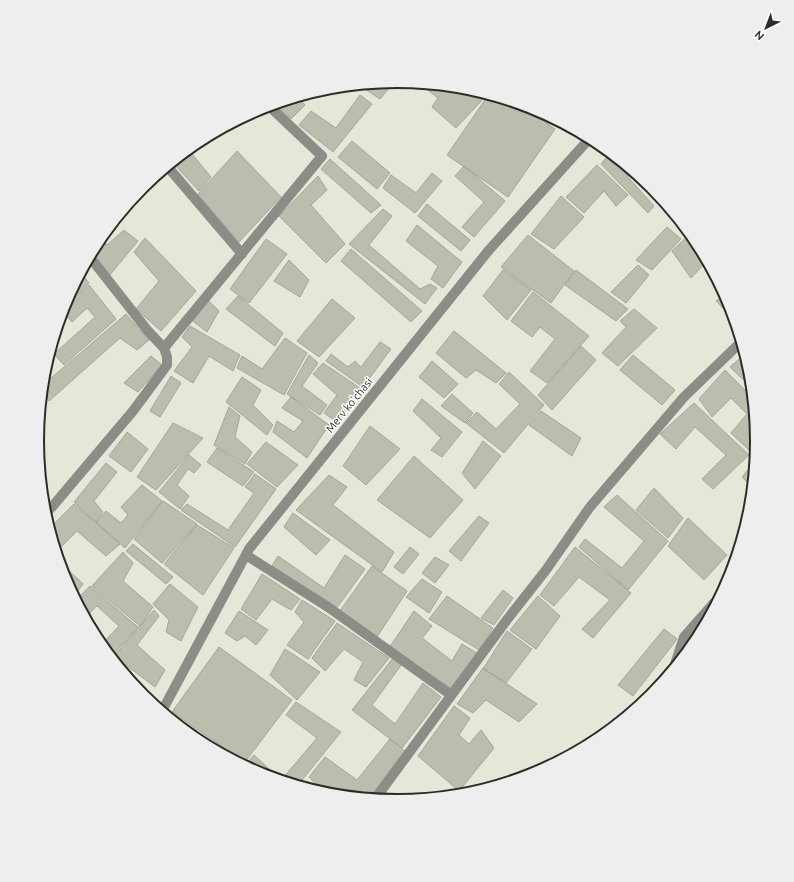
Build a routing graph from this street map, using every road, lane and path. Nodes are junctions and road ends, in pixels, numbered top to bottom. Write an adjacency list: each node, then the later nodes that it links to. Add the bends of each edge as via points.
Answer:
1 (273, 111): 4 (street, via 322,156)
2 (586, 143): 9 (street, Merv ko'chasi, via 489,250)
3 (171, 170): 4 (street)
4 (242, 254): 7 (street)
5 (93, 260): 7 (street)
6 (737, 346): 12 (street, via 684,397 590,507 546,570)
7 (164, 348): 8 (street, via 167,365 133,412)
8 (51, 508)
9 (246, 555): 12 (street, via 328,607); 13 (street, Merv ko'chasi)
10 (706, 612): 11 (street, via 684,637)
11 (678, 654)
12 (451, 695): 14 (street)
13 (164, 706)
14 (379, 793)

